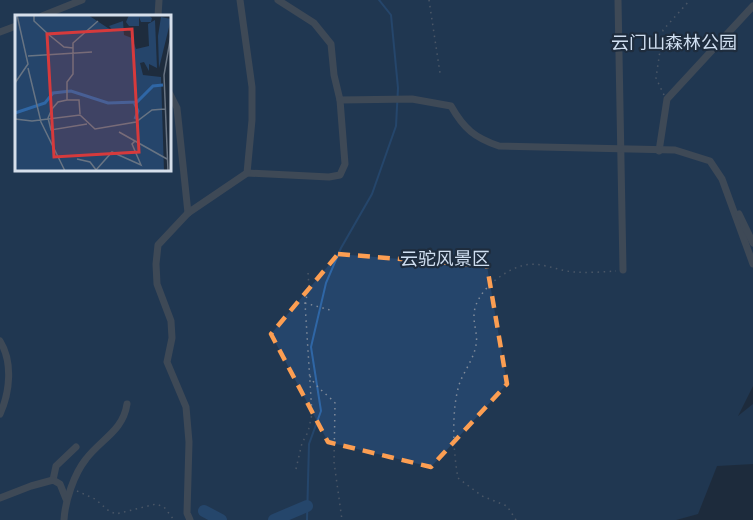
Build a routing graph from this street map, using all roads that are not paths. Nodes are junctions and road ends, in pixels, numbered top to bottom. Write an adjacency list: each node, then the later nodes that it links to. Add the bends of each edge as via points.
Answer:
1 (82, 0): 7 (street)
2 (159, 0): 8 (street)
3 (240, 0): 15 (street, via 252,87)
4 (278, 0): 12 (street, via 314,23 332,44)
5 (618, 0): 13 (street)
6 (753, 6): 14 (street, via 668,99)
7 (44, 15)
8 (158, 15)
9 (15, 26): 10 (street)
10 (0, 32)
11 (171, 96): 17 (street, via 177,108)
12 (340, 100): 13 (street, via 412,99 452,106 478,139 499,146); 15 (street, via 345,164 340,175)
13 (620, 150): 14 (street); 20 (street)
14 (659, 151): 16 (street, via 675,150 710,161)
15 (247, 173): 17 (street)
16 (729, 197): 18 (street); 19 (street)
17 (188, 213): 29 (street, via 159,246 156,264 157,284 171,321 167,362 186,407)
18 (753, 243)
19 (753, 264)
20 (623, 270)
21 (0, 341): 23 (street, via 8,357 7,392)
22 (127, 404): 27 (street, via 122,424 87,457)
23 (0, 414)
24 (76, 447): 25 (street, via 56,466)
25 (53, 480): 26 (street); 27 (street, via 60,484)
26 (0, 498)
27 (66, 499): 28 (street)
28 (64, 520)
29 (190, 520)

